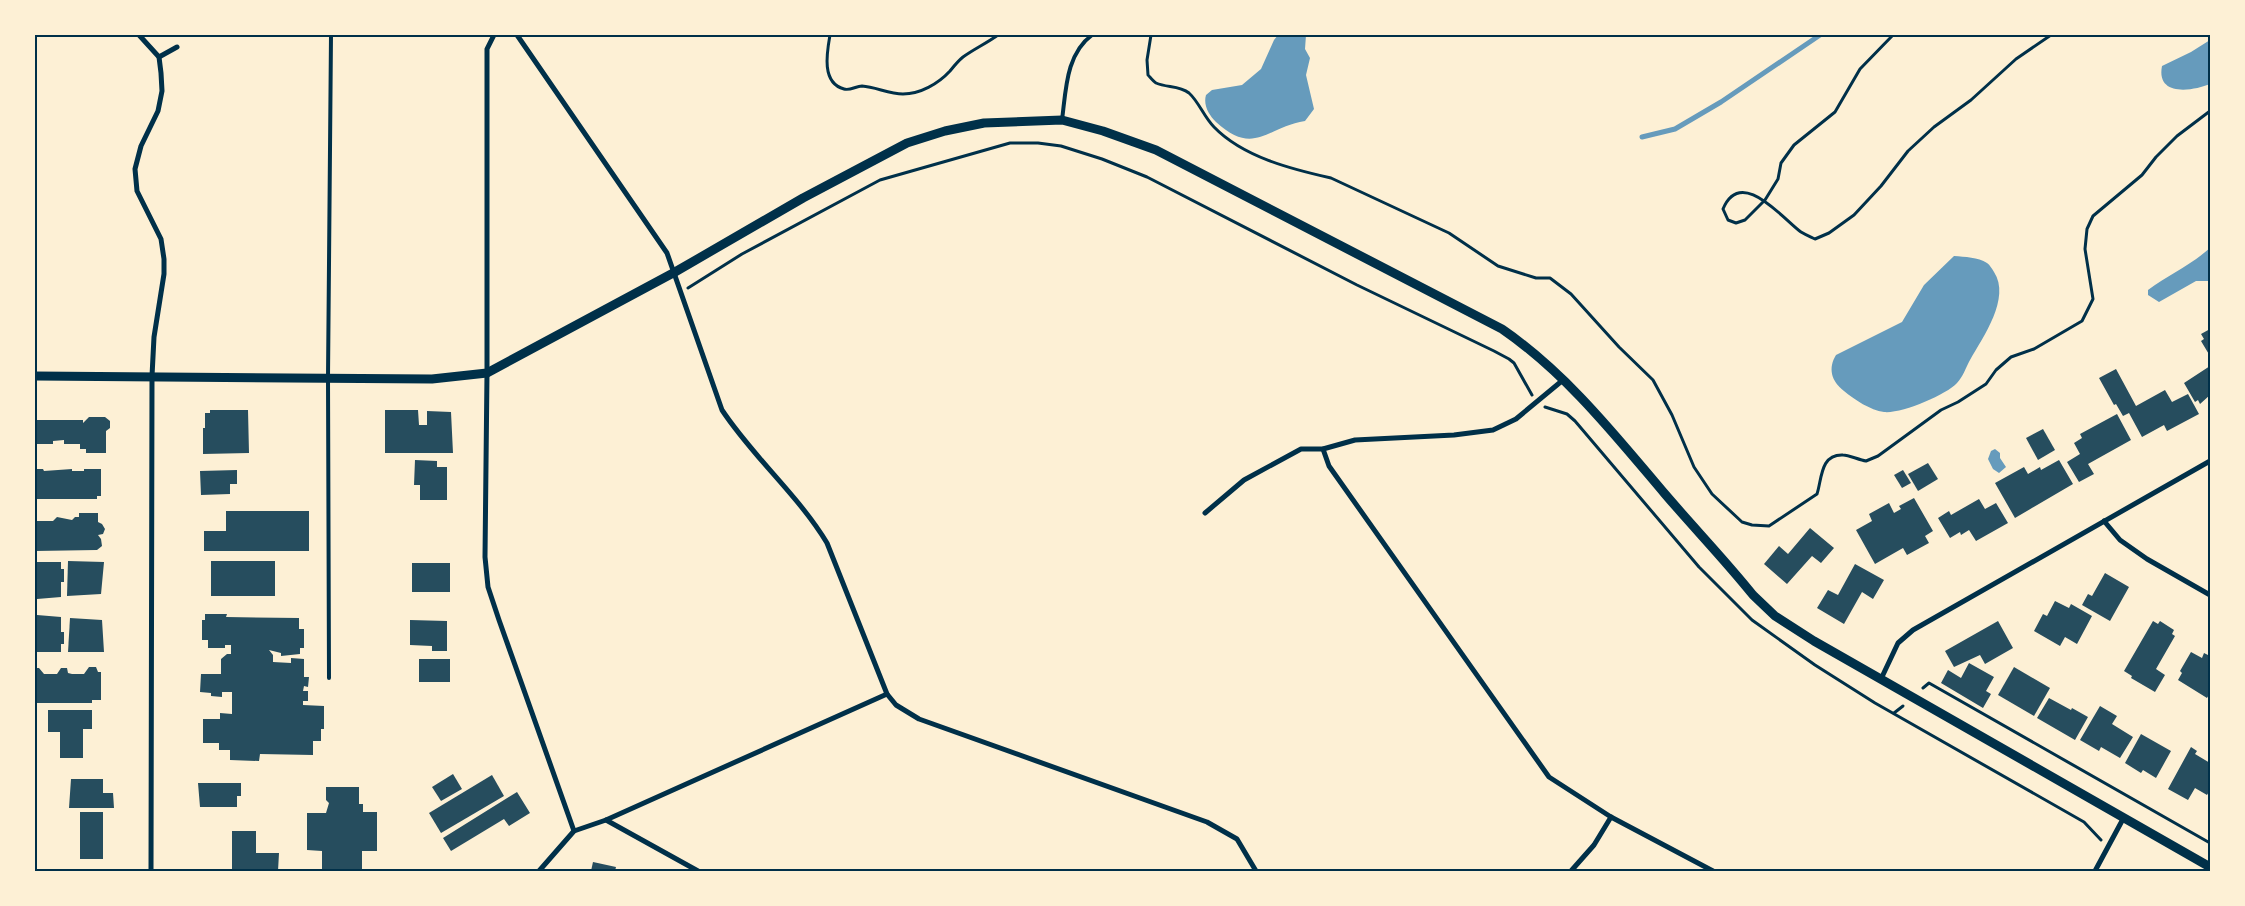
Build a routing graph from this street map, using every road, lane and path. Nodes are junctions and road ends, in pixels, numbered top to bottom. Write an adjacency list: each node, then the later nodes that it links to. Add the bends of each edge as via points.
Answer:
1 (139, 35): 12 (street)
2 (331, 35): 21 (lane)
3 (494, 35): 18 (street, via 487,49)
4 (517, 35): 16 (street, via 667,253)
5 (830, 35): 6 (path, via 828,72 835,84 843,89 860,86 902,94 930,86 961,58)
6 (998, 35)
7 (1092, 35): 14 (lane, via 1080,43 1071,64)
8 (1151, 35): 13 (path, via 1148,75 1156,83 1177,87 1190,94 1214,127 1245,151 1331,178 1449,233 1498,266 1536,278 1550,278 1571,294 1653,380 1694,467 1712,494 1742,522 1752,525 1769,526 1817,494 1822,468 1834,456 1844,455 1866,461 1878,456 1941,410 1986,384 2011,357 2034,349 2082,321 2093,300 2084,248 2093,216 2142,175 2177,136)
9 (1893, 35): 15 (path, via 1860,69 1835,112 1794,146 1781,163 1778,179)
10 (2051, 35): 15 (path, via 1934,127 1908,151 1854,215 1829,233 1815,239)
11 (177, 47): 12 (street)
12 (159, 57): 20 (street, via 162,91 158,111 136,168 137,191 161,238 164,259)
13 (2210, 111)
14 (1062, 120): 16 (street, via 984,123 907,143); 22 (street, via 1156,150 1434,293 1502,329 1524,344)
15 (1764, 200): 15 (path, via 1747,194 1735,195 1726,201 1723,209 1728,220 1736,223 1745,220)
16 (675, 272): 17 (street); 18 (street)
17 (681, 292): 23 (path, via 742,254 880,180 1002,145 1038,143 1061,146 1146,177 1502,355 1514,364); 32 (street, via 722,410 736,431 815,523 827,543)
18 (487, 373): 21 (street, via 432,379); 37 (street, via 485,557 488,587)
19 (35, 376): 20 (street)
20 (152, 376): 21 (street); 41 (street)
21 (328, 378): 29 (lane)
22 (1563, 380): 24 (street, via 1516,419 1493,430 1355,440); 30 (street, via 1614,433 1753,595 1775,616)
23 (1529, 392)
24 (1323, 449): 26 (street, via 1301,449 1244,480); 34 (street, via 1334,474 1549,777)
25 (2210, 462): 27 (street)
26 (1205, 513)
27 (2104, 521): 28 (street, via 2133,550); 30 (street, via 1912,630 1898,643)
28 (2210, 595)
29 (329, 678)
30 (1881, 679): 35 (street)
31 (1929, 683): 38 (path)
32 (887, 694): 36 (street); 44 (street, via 896,705 918,719 1207,822 1237,839)
33 (1894, 713): 39 (path, via 2084,822 2096,837)
34 (1611, 817): 45 (street, via 1594,845); 46 (street)
35 (2123, 819): 39 (street); 40 (street)
36 (606, 820): 37 (street); 43 (street)
37 (574, 831): 42 (street)
38 (2210, 843)
39 (2109, 845): 47 (street)
40 (2210, 867)
41 (151, 871)
42 (539, 871)
43 (698, 871)
44 (1256, 871)
45 (1571, 871)
46 (1713, 871)
47 (2095, 871)

